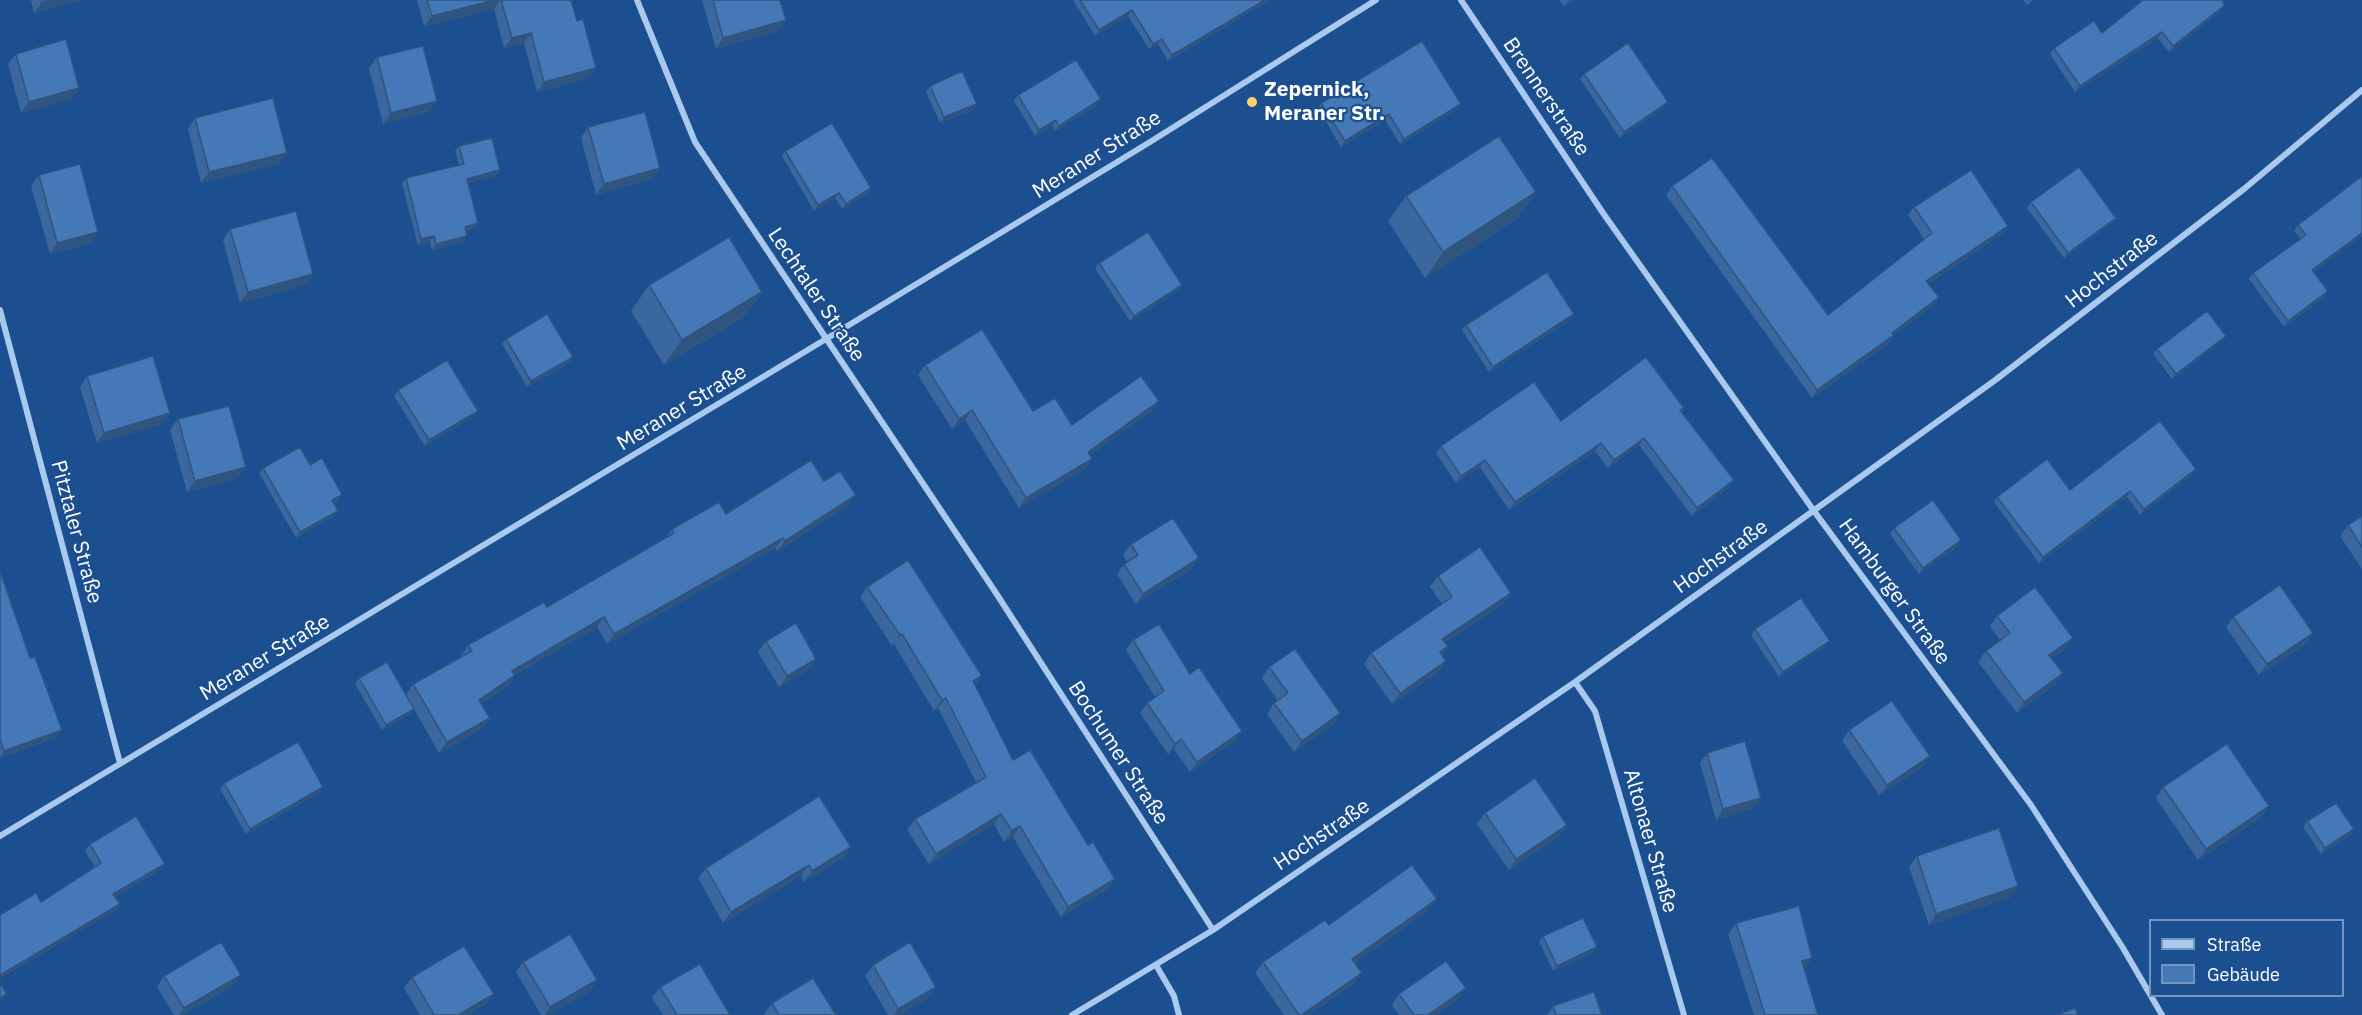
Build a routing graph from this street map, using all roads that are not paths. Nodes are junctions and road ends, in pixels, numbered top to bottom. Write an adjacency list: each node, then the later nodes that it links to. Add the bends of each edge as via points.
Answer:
1 (637, 0): 7 (street, Lechtaler Straße, via 695,142)
2 (1376, 0): 7 (street, Meraner Straße)
3 (1461, 0): 5 (street, Brennerstraße)
4 (2362, 90): 8 (street, Hochstraße, via 2244,189 2040,346)
5 (1603, 213): 8 (street, Hamburger Straße)
6 (0, 310): 11 (street, Pitztaler Straße)
7 (826, 339): 9 (street, Lechtaler Straße); 11 (street, Meraner Straße)
8 (1814, 511): 10 (street, Hochstraße); 15 (street, Hamburger Straße, via 2031,805)
9 (996, 593): 13 (street, Bochumer Straße)
10 (1575, 682): 13 (street, Hochstraße); 19 (street, Altonaer Straße, via 1595,711)
11 (120, 764): 12 (street, Meraner Straße)
12 (0, 836)
13 (1213, 930): 14 (street, Hochstraße)
14 (1156, 966): 17 (street, Hochstraße); 18 (street, via 1174,996)
15 (2149, 993)
16 (2152, 997): 20 (street, Hamburger Straße)
17 (1072, 1015)
18 (1179, 1015)
19 (1684, 1015)
20 (2162, 1015)

